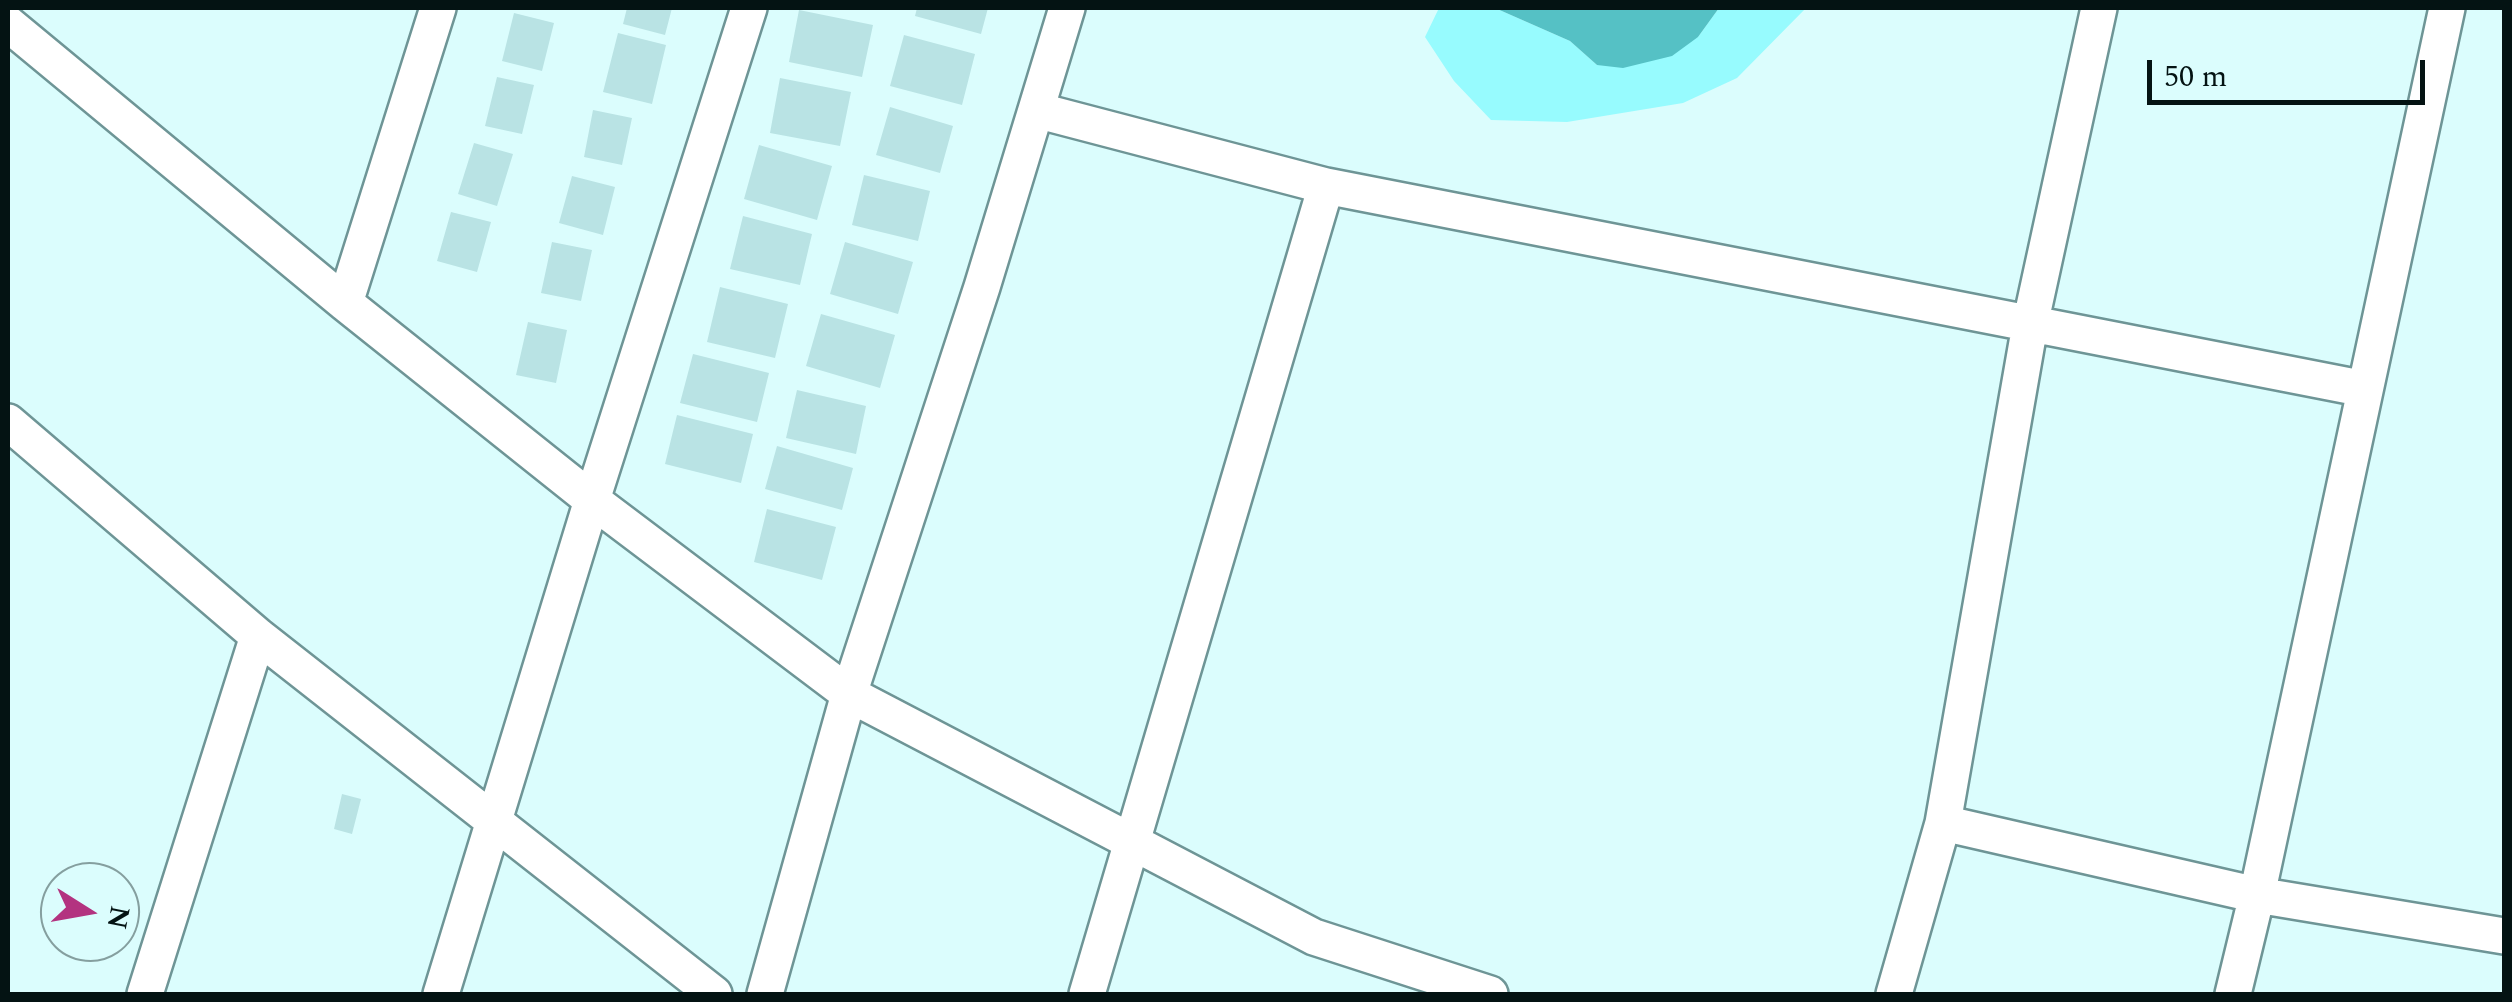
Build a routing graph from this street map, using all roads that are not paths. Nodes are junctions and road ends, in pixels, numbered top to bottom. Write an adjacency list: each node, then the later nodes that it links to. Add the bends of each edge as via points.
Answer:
1 (438, 8): 9 (street)
2 (750, 8): 13 (street)
3 (1067, 8): 7 (street)
4 (2099, 8): 10 (street)
5 (2446, 8): 11 (street)
6 (8, 24): 9 (street)
7 (1036, 110): 8 (street); 15 (street)
8 (1326, 186): 10 (street); 18 (street)
9 (345, 303): 13 (street)
10 (2030, 325): 11 (street); 17 (street)
11 (2365, 388): 19 (street)
12 (8, 422): 14 (street)
13 (592, 500): 15 (street); 16 (street)
14 (258, 636): 16 (street); 21 (street)
15 (849, 694): 18 (street); 24 (street)
16 (495, 822): 22 (street); 23 (street)
17 (1943, 823): 19 (street); 27 (street)
18 (1132, 844): 25 (street); 26 (street, via 1314,937)
19 (2258, 895): 20 (street); 28 (street)
20 (2504, 936)
21 (145, 994)
22 (441, 994)
23 (714, 994)
24 (764, 994)
25 (1087, 994)
26 (1490, 994)
27 (1894, 994)
28 (2233, 994)

